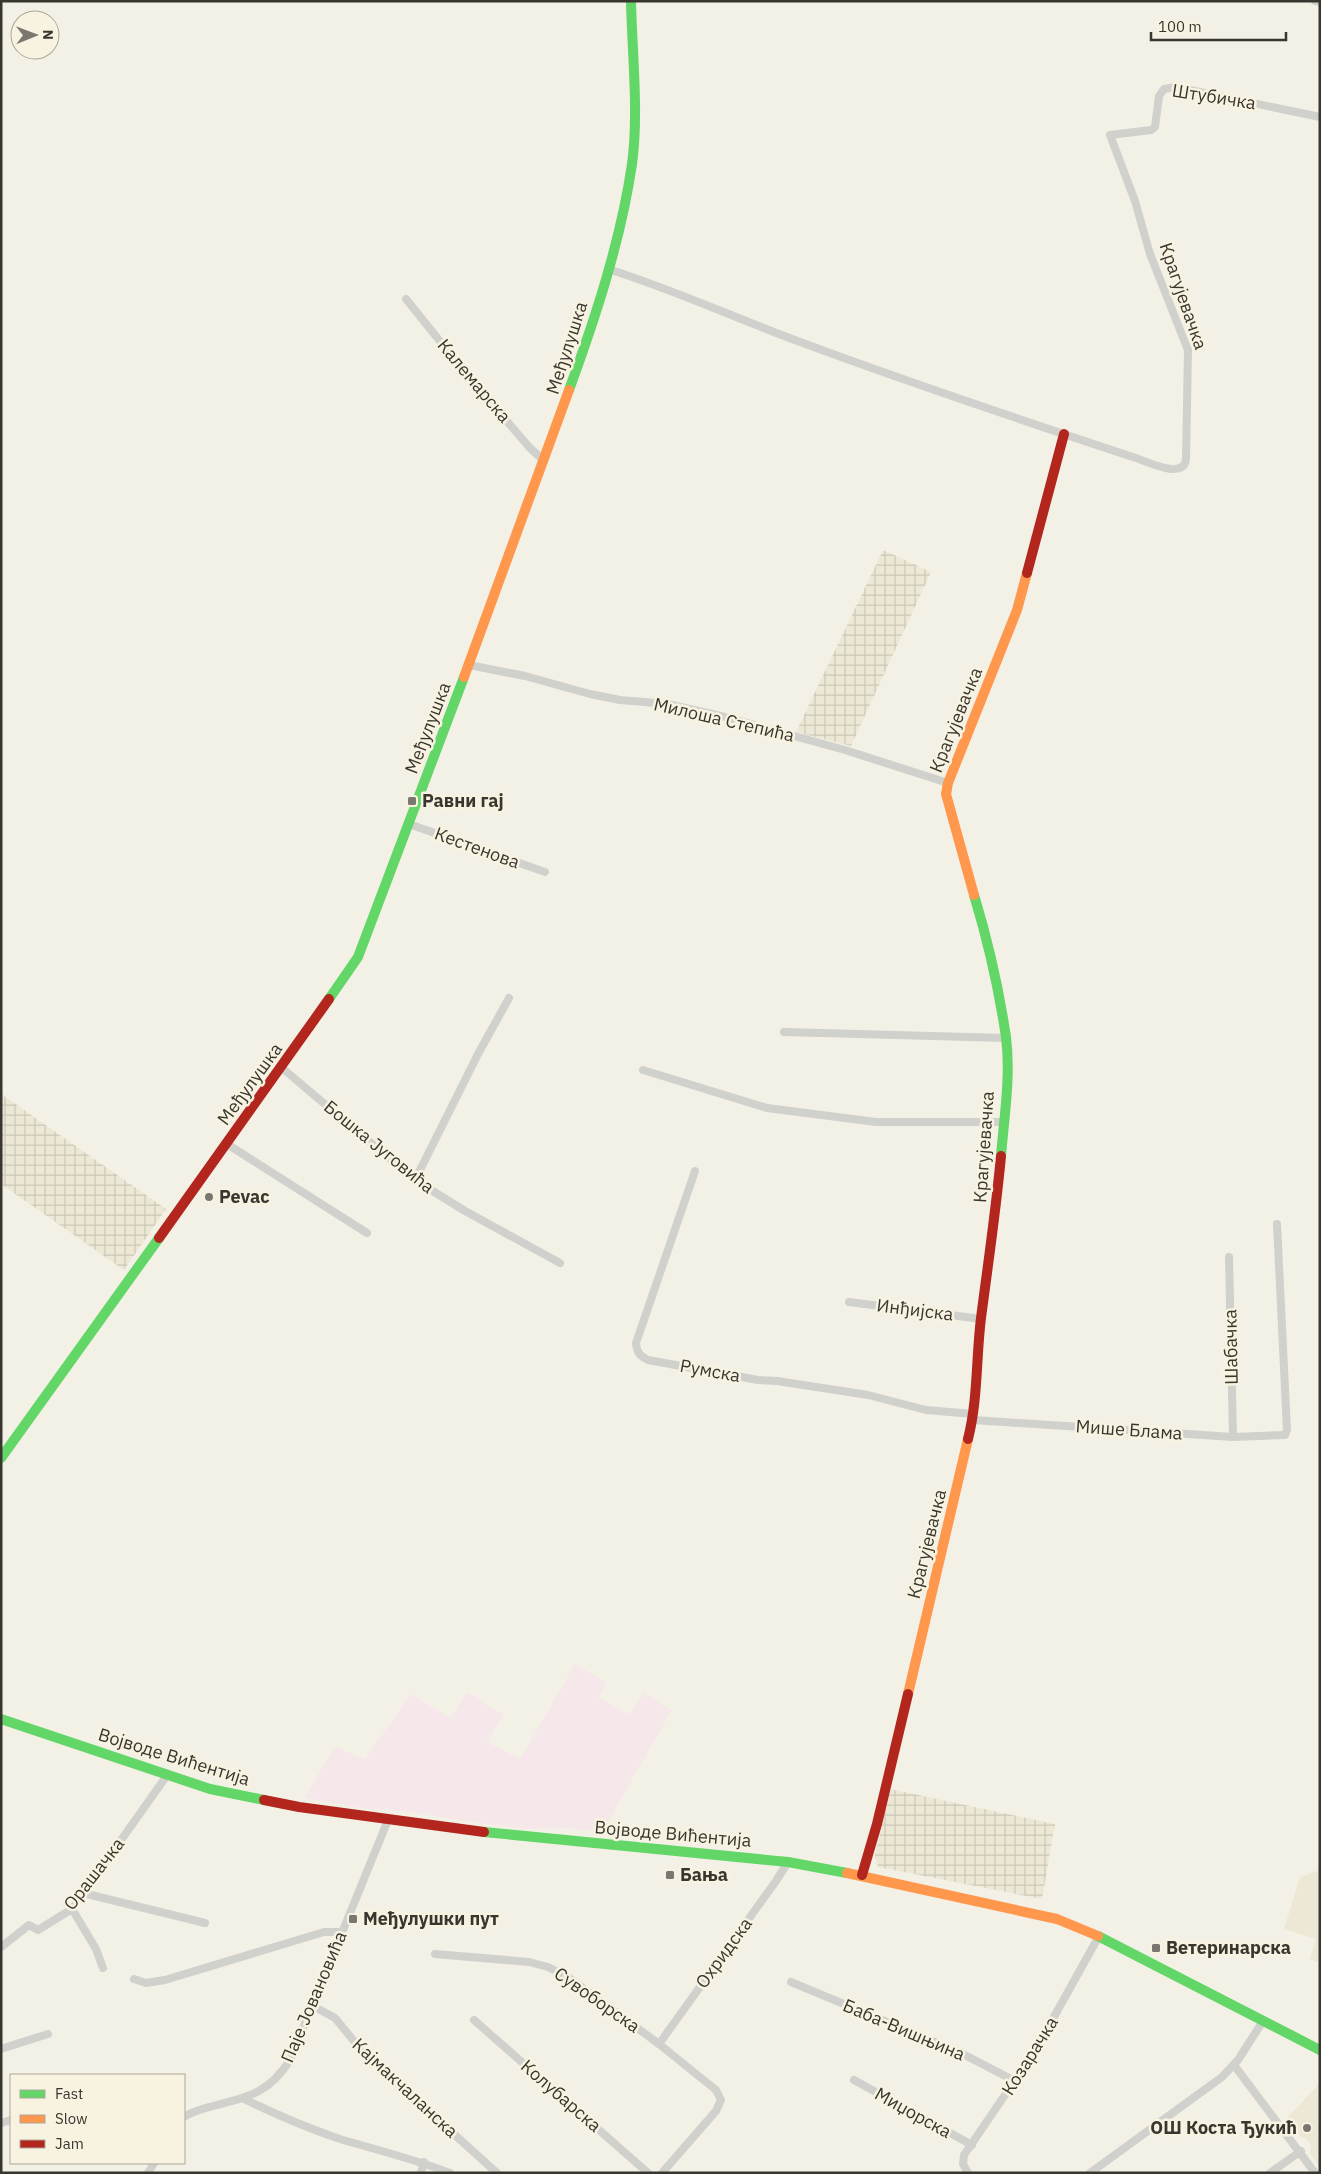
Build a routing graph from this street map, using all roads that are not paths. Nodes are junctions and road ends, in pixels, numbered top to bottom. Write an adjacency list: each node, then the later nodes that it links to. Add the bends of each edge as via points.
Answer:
1 (631, 1): 6 (street, Међулушка, via 632,163)
2 (1315, 2): 3 (street)
3 (1320, 2)
4 (1320, 117): 5 (street, Штубичка, via 1218,94 1168,87 1160,92 1155,127)
5 (1110, 135): 8 (street, Крагујевачка, via 1135,201 1150,254 1188,350 1186,462 1181,469 1173,469)
6 (608, 269): 8 (street, Крагујевачка, via 801,342); 9 (street, Међулушка, via 583,356)
7 (406, 299): 9 (street, Калемарска, via 464,371)
8 (1064, 434): 11 (street, Крагујевачка, via 1017,610)
9 (544, 461): 10 (street, Међулушка)
10 (469, 665): 11 (street, Милоша Степића, via 597,696 667,704 725,717); 12 (street, Међулушка)
11 (948, 783): 16 (street, Крагујевачка, via 946,794 951,818 984,929)
12 (409, 824): 13 (street, Кестенова); 17 (street, Међулушка, via 358,957)
13 (545, 872)
14 (509, 998): 22 (street)
15 (784, 1032): 16 (street)
16 (1006, 1038): 19 (street, Крагујевачка)
17 (282, 1068): 20 (street, Међулушка); 22 (street, Бошка Југовића)
18 (643, 1070): 19 (street, via 767,1108 876,1122)
19 (1004, 1122): 28 (street, Крагујевачка, via 995,1222)
20 (227, 1144): 24 (street); 31 (street, Међулушка)
21 (695, 1171): 29 (street, Румска, via 636,1343 641,1357 758,1380 868,1395 926,1410)
22 (415, 1180): 26 (street, Бошка Југовића)
23 (1278, 1224): 30 (street, Мише Блама, via 1287,1430 1285,1435)
24 (367, 1233)
25 (1230, 1257): 30 (street, Шабачка)
26 (560, 1263)
27 (849, 1302): 28 (street, Инђијска)
28 (981, 1319): 29 (street, Крагујевачка)
29 (973, 1417): 30 (street, Мише Блама); 36 (street, Крагујевачка, via 880,1814)
30 (1233, 1437)
31 (1, 1458)
32 (1, 1718): 33 (street, Војводе Вићентија)
33 (168, 1774): 34 (street, Војводе Вићентија, via 244,1797); 37 (street, Орашачка)
34 (388, 1820): 35 (street, Војводе Вићентија, via 525,1837); 40 (street, Паје Јовановића)
35 (788, 1862): 36 (street, Војводе Вићентија); 51 (street, Охридска)
36 (862, 1875): 41 (street, Војводе Вићентија, via 1044,1915)
37 (83, 1893): 38 (street, Орашачка); 39 (street)
38 (72, 1909): 42 (street, Орашачка, via 38,1930 29,1925); 44 (street, via 96,1949)
39 (205, 1923)
40 (342, 1932): 45 (street, via 324,1932 165,1980 146,1983); 47 (street, Паје Јовановића)
41 (1099, 1936): 49 (street, Војводе Вићентија); 56 (street, Козарачка)
42 (1, 1946)
43 (435, 1954): 51 (street, Сувоборска, via 529,1962 548,1967 568,1977)
44 (103, 1968)
45 (134, 1979)
46 (791, 1982): 56 (street, Баба-Вишњина, via 960,2052)
47 (313, 2006): 57 (street, Паје Јовановића, via 290,2060 280,2075 260,2093); 64 (street, Кајмакчаланска, via 335,2018 363,2052)
48 (474, 2020): 65 (street, Колубарска)
49 (1263, 2021): 53 (street, Војводе Вићентија); 54 (street)
50 (48, 2034): 52 (street)
51 (659, 2044): 66 (street, Сувоборска, via 716,2090 721,2100 716,2111)
52 (1, 2049)
53 (1320, 2050)
54 (1234, 2065): 60 (street); 68 (street, via 1201,2094)
55 (854, 2080): 59 (street, Миџорска)
56 (1016, 2081): 59 (street, Козарачка)
57 (244, 2099): 58 (street, Паје Јовановића); 61 (street, via 338,2138)
58 (185, 2116)
59 (972, 2146): 67 (street, Козарачка, via 964,2155 963,2164)
60 (1301, 2151): 69 (street); 70 (street)
61 (424, 2162): 62 (street); 63 (street)
62 (421, 2173)
63 (450, 2173)
64 (497, 2173)
65 (648, 2173)
66 (662, 2173)
67 (968, 2173)
68 (1090, 2173)
69 (1270, 2173)
70 (1315, 2173)

